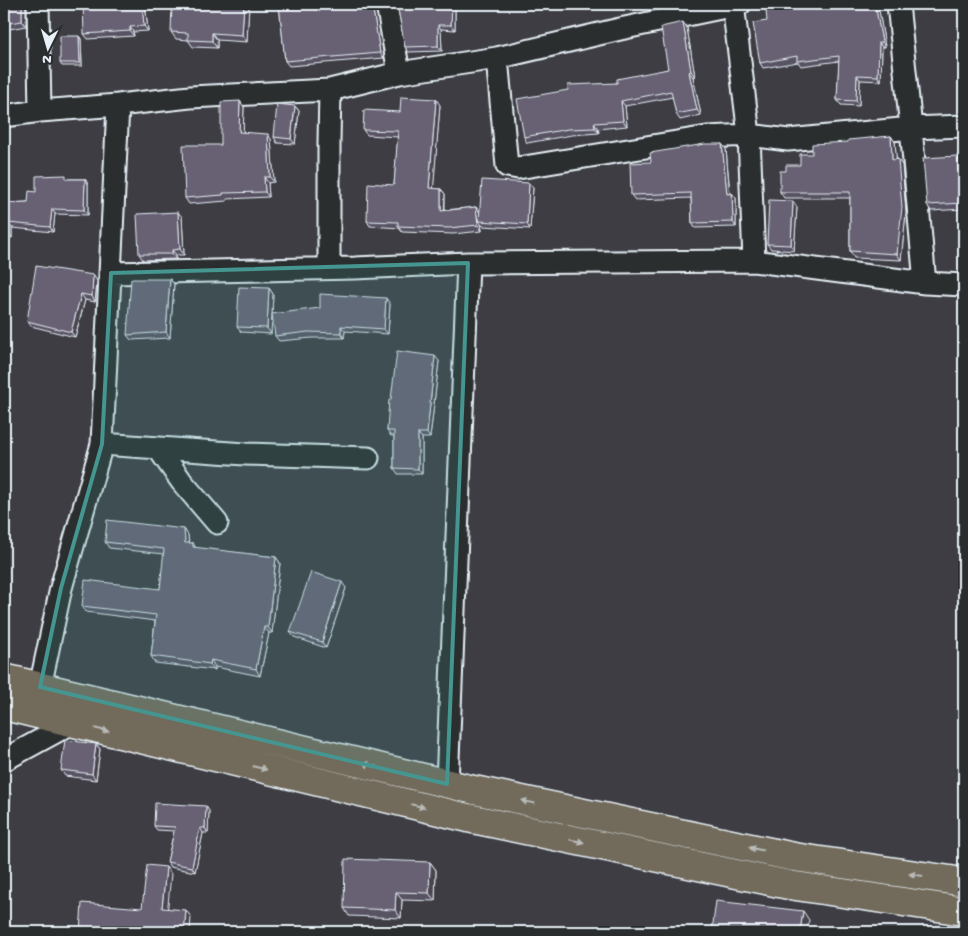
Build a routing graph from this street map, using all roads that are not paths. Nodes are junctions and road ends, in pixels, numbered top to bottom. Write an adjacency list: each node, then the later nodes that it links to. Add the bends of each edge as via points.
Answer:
1 (38, 4): 9 (street)
2 (387, 4): 6 (street)
3 (735, 4): 5 (street); 13 (street)
4 (898, 4): 12 (street)
5 (497, 58): 6 (street); 13 (street, via 507,166 518,168 707,137)
6 (399, 73): 7 (street)
7 (330, 90): 8 (street, via 190,97); 16 (street)
8 (118, 105): 9 (street); 17 (street)
9 (40, 111): 10 (street)
10 (4, 116)
11 (964, 126): 12 (street)
12 (911, 128): 13 (street, via 788,140); 18 (street)
13 (750, 135): 14 (street)
14 (754, 260): 15 (street); 18 (street)
15 (468, 262): 16 (street); 31 (street)
16 (330, 268): 17 (street)
17 (111, 273): 20 (street)
18 (925, 283): 19 (street)
19 (964, 285)
20 (102, 444): 21 (street); 25 (street, via 61,588)
21 (158, 448): 22 (street); 23 (street)
22 (368, 458)
23 (217, 523)
24 (4, 678): 25 (main road)
25 (40, 688): 28 (main road)
26 (4, 706): 27 (main road)
27 (72, 723): 29 (street); 30 (main road, one-way to 30)
28 (335, 757): 30 (main road); 31 (main road, one-way to 28)
29 (4, 760)
30 (312, 781): 33 (main road, one-way to 33, via 468,818 789,885)
31 (447, 784): 32 (main road, one-way to 31, via 794,857)
32 (964, 882)
33 (964, 911)

